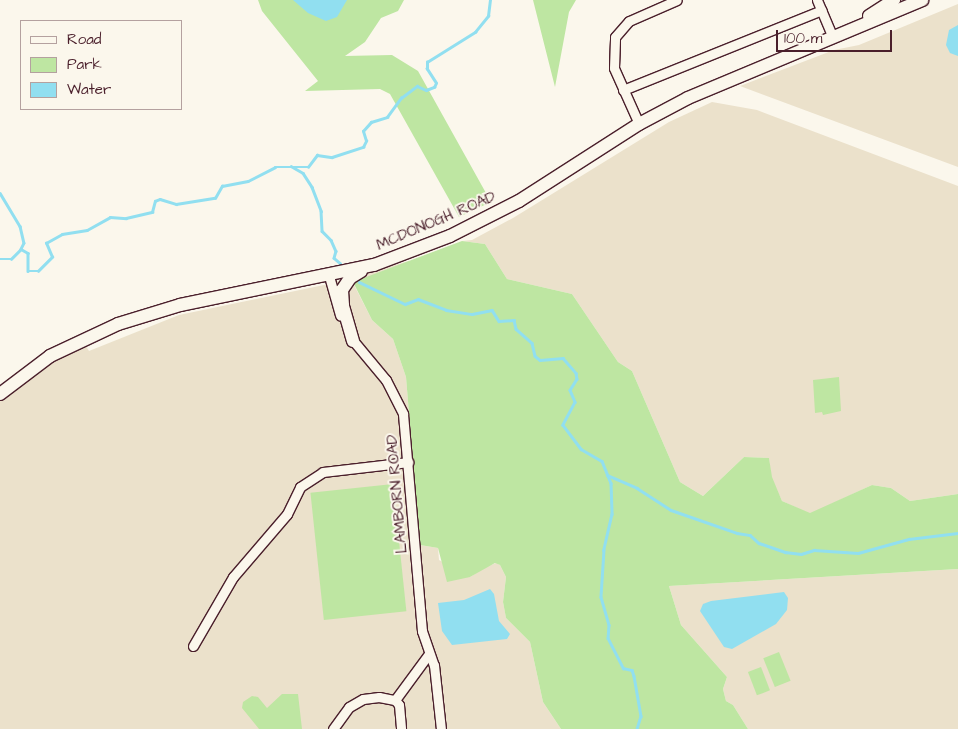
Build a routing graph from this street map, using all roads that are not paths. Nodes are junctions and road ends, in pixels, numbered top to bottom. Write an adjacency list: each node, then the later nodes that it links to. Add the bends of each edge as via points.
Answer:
1 (677, 0): 8 (street, via 629,20 615,37 612,58)
2 (817, 0): 5 (street)
3 (894, 0): 6 (main road)
4 (922, 0): 6 (main road, MCDONOGH ROAD)
5 (822, 10): 7 (street); 8 (street)
6 (850, 29): 7 (main road, MCDONOGH ROAD)
7 (832, 36): 9 (main road, MCDONOGH ROAD, via 712,86)
8 (623, 90): 9 (street)
9 (639, 124): 10 (main road, MCDONOGH ROAD, via 500,212)
10 (374, 265): 11 (main road, MCDONOGH ROAD); 12 (main road, via 350,278 342,290)
11 (329, 276): 12 (street, LAMBORN ROAD, via 341,318); 13 (main road, MCDONOGH ROAD, via 180,305 118,324 50,356)
12 (353, 341): 14 (street, LAMBORN ROAD, via 397,398 403,414)
13 (0, 394)
14 (408, 462): 15 (street, via 323,472 300,487 287,514 250,552 233,577); 16 (street, LAMBORN ROAD, via 422,631)
15 (193, 646)
16 (428, 655): 17 (street, via 409,686); 20 (street, LAMBORN ROAD, via 434,665)
17 (395, 700): 18 (street, via 363,699 345,710); 19 (street, via 401,709)
18 (333, 729)
19 (401, 729)
20 (441, 729)

